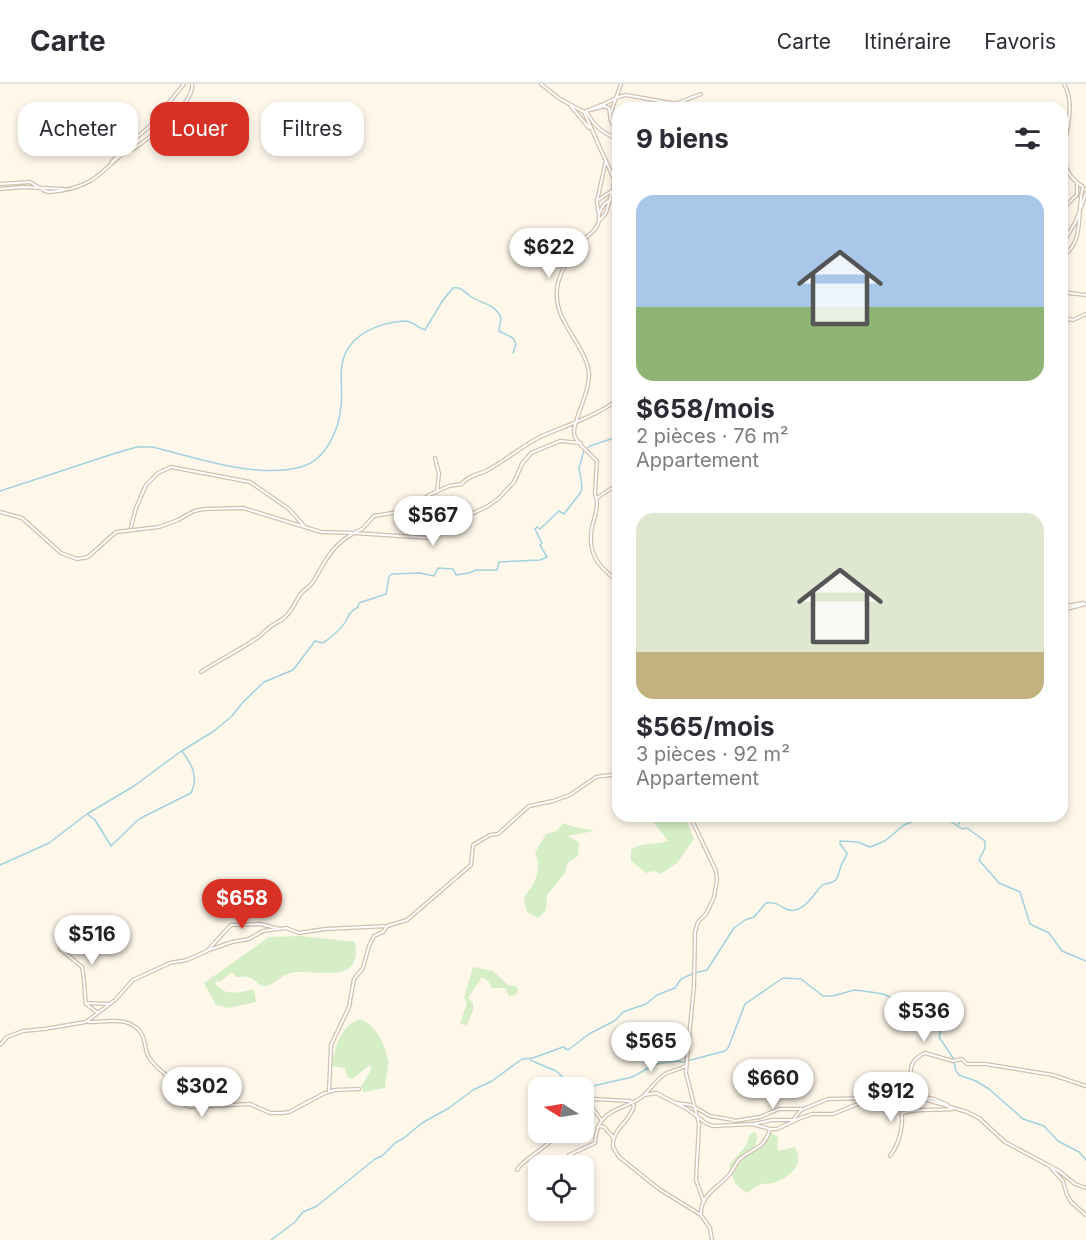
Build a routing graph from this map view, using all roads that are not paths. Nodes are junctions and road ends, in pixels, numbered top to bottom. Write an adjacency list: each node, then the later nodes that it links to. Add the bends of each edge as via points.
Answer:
1 (184, 84): 21 (street)
2 (192, 84): 21 (street, via 189,99 168,122)
3 (541, 84): 11 (street)
4 (621, 84): 7 (street)
5 (1064, 84): 18 (street, via 1071,114)
6 (701, 94): 10 (street)
7 (618, 97): 8 (street); 9 (street); 12 (street)
8 (616, 102)
9 (664, 102)
10 (680, 102)
11 (569, 104): 14 (street); 17 (street)
12 (603, 105): 14 (street); 15 (street)
13 (612, 109): 15 (street)
14 (585, 111): 17 (street); 19 (street, via 593,124)
15 (610, 113): 16 (street)
16 (612, 123)
17 (591, 130): 20 (street)
18 (1068, 131)
19 (612, 137)
20 (606, 158): 23 (street); 33 (street)
21 (111, 165): 26 (street, via 92,180 69,189 45,192)
22 (1068, 171): 24 (street)
23 (612, 173)
24 (1077, 183): 27 (street); 34 (street, via 1077,195)
25 (0, 184): 26 (street, via 25,181)
26 (37, 187): 28 (street)
27 (1083, 187): 30 (street); 35 (street)
28 (0, 189)
29 (612, 191): 33 (street)
30 (1086, 191): 35 (street)
31 (612, 193): 32 (street)
32 (610, 199): 36 (street); 38 (street)
33 (597, 201): 36 (street)
34 (1068, 203)
35 (1080, 209): 37 (street); 40 (street)
36 (599, 216): 38 (street)
37 (1081, 218): 39 (street); 41 (street, via 1079,233)
38 (599, 221): 47 (street, via 576,246 558,286 560,318 589,372 587,391)
39 (1086, 224)
40 (1068, 237)
41 (1068, 253)
42 (1068, 293): 43 (street)
43 (1086, 294)
44 (1086, 314): 45 (street)
45 (1068, 319)
46 (612, 404): 47 (street)
47 (575, 421): 48 (street, via 575,437); 51 (street, via 462,484)
48 (581, 443): 52 (street, via 597,461); 56 (street, via 560,441 531,453 514,482 498,498 430,538)
49 (435, 458): 51 (street, via 439,474)
50 (612, 488): 52 (street)
51 (437, 491): 56 (street, via 410,510 374,516)
52 (597, 498): 57 (street, via 592,532 594,557)
53 (0, 512): 55 (street, via 22,518 61,553 77,559 88,557 116,531)
54 (307, 528): 55 (street, via 232,507 194,511 166,525); 55 (street, via 289,509 250,483 171,466 146,486); 56 (street, via 331,534)
55 (129, 529)
56 (354, 533): 60 (street, via 322,562 313,583 284,619)
57 (612, 576)
58 (1086, 603): 59 (street)
59 (1068, 607)
60 (201, 672)
61 (612, 775): 63 (street, via 596,777 570,795 529,806 498,834 473,845 471,865 429,901 406,920)
62 (693, 822): 72 (street, via 717,880 714,897 695,932)
63 (387, 926): 64 (street, via 299,933); 75 (street, via 374,936 363,969 354,979 349,1007 332,1045)
64 (280, 929): 66 (street); 66 (street, via 260,924 231,925)
65 (66, 930): 67 (street, via 66,940 60,949 82,967)
66 (207, 951): 68 (street, via 133,980)
67 (86, 1003): 68 (street); 69 (street)
68 (110, 1004): 69 (street)
69 (98, 1013): 70 (street)
70 (86, 1022): 71 (street, via 23,1031); 75 (street, via 118,1020 138,1029 148,1058 185,1090 183,1101 189,1107 250,1104 270,1113 282,1113)
71 (0, 1045)
72 (687, 1062): 78 (street, via 664,1075); 84 (street, via 686,1073)
73 (1086, 1086): 77 (street, via 1053,1076 967,1064 962,1059 925,1053 910,1068 911,1088)
74 (359, 1089): 75 (street)
75 (329, 1092)
76 (895, 1092): 77 (street); 79 (street); 87 (street)
77 (906, 1093): 83 (street)
78 (644, 1095): 81 (street); 82 (street, via 656,1093)
79 (872, 1098): 85 (street, via 834,1098); 89 (street, via 833,1114 824,1112)
80 (594, 1099): 81 (street)
81 (632, 1103): 92 (street, via 619,1107); 97 (street, via 632,1113)
82 (675, 1103): 84 (street, via 685,1102); 88 (street)
83 (954, 1108): 87 (street); 101 (street, via 979,1118 1005,1142)
84 (696, 1109): 88 (street); 90 (street)
85 (804, 1109): 90 (street, via 779,1109 760,1117); 91 (street)
86 (594, 1112): 92 (street)
87 (903, 1113): 100 (street, via 897,1146)
88 (698, 1116): 93 (street, via 714,1126); 104 (street, via 696,1180)
89 (798, 1119): 91 (street); 96 (street)
90 (734, 1120): 93 (street)
91 (793, 1120): 94 (street)
92 (602, 1121): 95 (street)
93 (741, 1124): 94 (street)
94 (752, 1124): 96 (street)
95 (600, 1126): 97 (street); 99 (street, via 595,1143)
96 (770, 1130): 104 (street, via 767,1140 739,1160)
97 (614, 1137): 107 (street, via 613,1147 619,1156 659,1189)
98 (551, 1143): 102 (street, via 521,1163)
99 (569, 1155)
100 (890, 1156)
101 (1050, 1166): 103 (street); 105 (street)
102 (517, 1170)
103 (1086, 1188)
104 (704, 1202): 107 (street)
105 (1077, 1208): 106 (street); 108 (street)
106 (1086, 1208)
107 (701, 1215): 109 (street, via 710,1228)
108 (1086, 1215)
109 (712, 1240)

